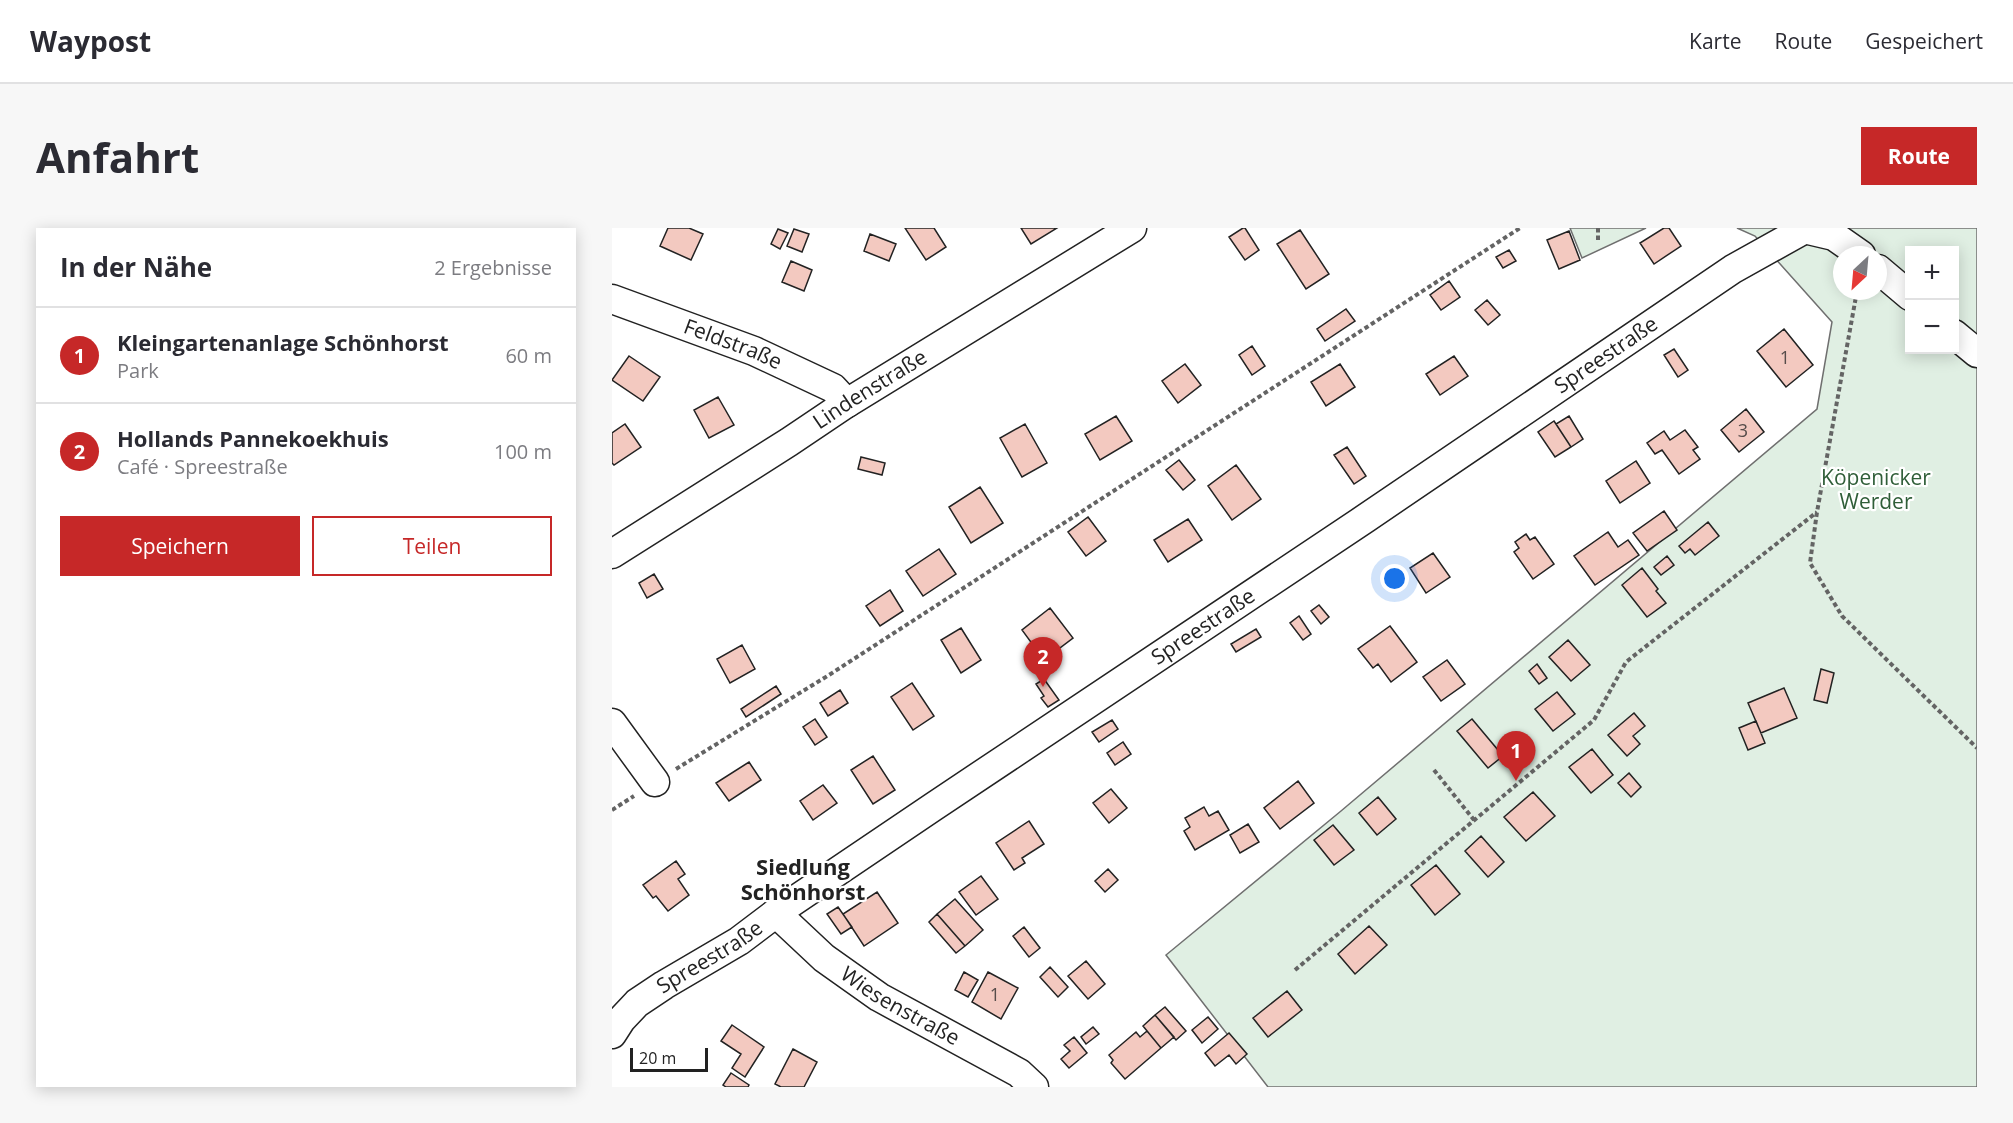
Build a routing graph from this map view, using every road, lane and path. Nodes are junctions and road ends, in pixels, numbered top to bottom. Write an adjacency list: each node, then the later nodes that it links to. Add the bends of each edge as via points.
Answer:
1 (1132, 228): 13 (street, Lindenstraße)
2 (1520, 228): 19 (path)
3 (1599, 228): 5 (path)
4 (1801, 229): 6 (street, via 1834,236); 21 (street, Spreestraße, via 1732,270)
5 (1598, 240)
6 (1848, 246)
7 (1887, 277): 8 (street)
8 (1905, 292)
9 (612, 299): 13 (street, Feldstraße, via 754,351 833,388)
10 (1855, 300): 14 (path)
11 (1959, 338): 12 (street)
12 (1977, 353)
13 (847, 403): 15 (street, Lindenstraße)
14 (1817, 512): 17 (path, via 1810,563 1842,616); 20 (path, via 1626,662 1594,720)
15 (612, 554)
16 (612, 723): 19 (street)
17 (1977, 748)
18 (1434, 770): 20 (path)
19 (663, 778)
20 (1474, 820): 22 (path)
21 (777, 913): 23 (street, Spreestraße, via 637,1004); 24 (street, Wiesenstraße, via 824,958 879,997 1019,1073)
22 (1295, 970)
23 (612, 1034)
24 (1034, 1087)

